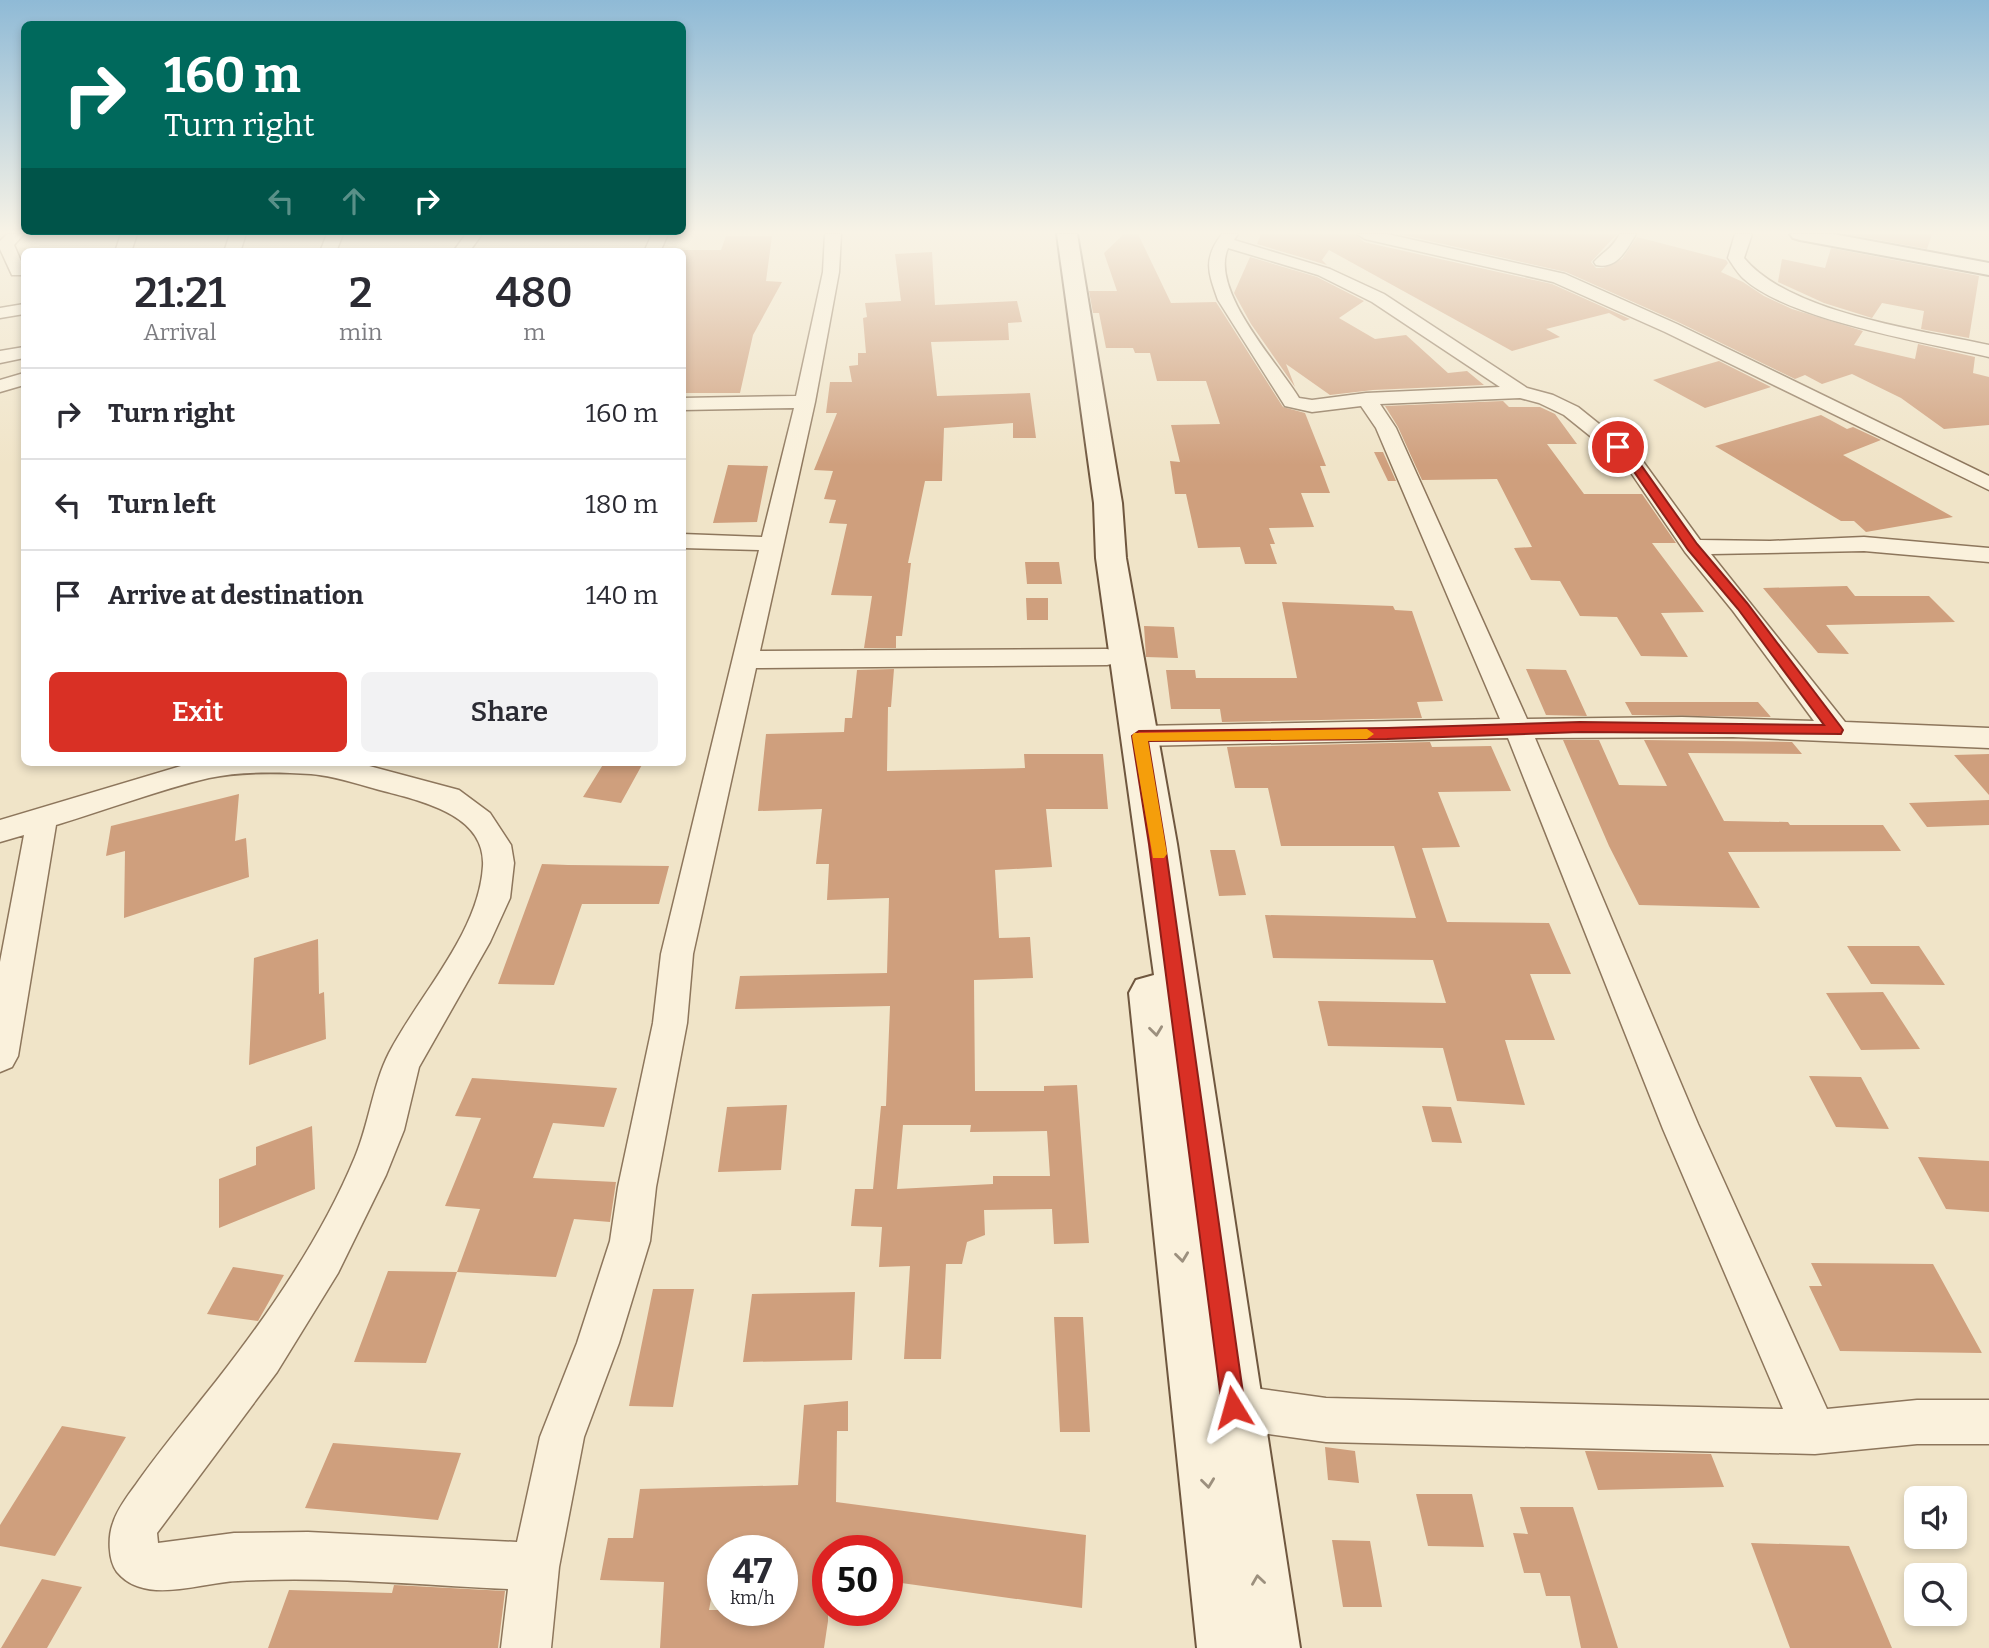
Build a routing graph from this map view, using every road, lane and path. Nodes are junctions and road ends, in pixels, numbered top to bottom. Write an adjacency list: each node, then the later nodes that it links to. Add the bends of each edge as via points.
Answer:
1 (823, 311): 15 (street)
2 (1070, 311): 22 (main road)
3 (1074, 311): 26 (main road, via 1108,503 1111,558)
4 (1231, 311): 14 (street, via 1293,402 1312,406)
5 (1397, 311): 13 (street)
6 (1633, 311): 17 (street)
7 (1831, 311): 8 (street)
8 (1989, 351)
9 (21, 354): 10 (street)
10 (0, 357)
11 (21, 380): 12 (street)
12 (0, 386)
13 (1520, 392): 14 (street); 20 (street, via 1572,411 1618,447)
14 (1366, 398): 24 (street, via 1400,457)
15 (805, 402): 16 (street); 19 (street)
16 (686, 404)
17 (1989, 484)
18 (686, 541): 19 (street)
19 (772, 544): 23 (street)
20 (1693, 547): 21 (street, via 1864,544); 25 (street)
21 (1989, 555)
22 (1107, 657): 23 (street); 38 (main road, one-way to 38, via 1134,844)
23 (746, 660): 36 (street, via 677,954 670,1023 630,1241 562,1437)
24 (1518, 730): 25 (street); 26 (street); 35 (street, via 1682,1129)
25 (1836, 730): 27 (street)
26 (1139, 736): 33 (main road)
27 (1989, 738)
28 (229, 766): 30 (street)
29 (325, 766): 36 (street, via 449,798 480,821 496,845 499,863 494,898 479,933 402,1063 372,1164 324,1259 262,1357 134,1527 134,1555 154,1568 234,1557 308,1556)
30 (43, 818): 31 (street); 32 (street)
31 (0, 831)
32 (0, 1056)
33 (1233, 1407): 35 (street, via 1326,1420); 39 (main road, one-way to 33)
34 (1989, 1422): 35 (street, via 1917,1422)
35 (1815, 1432)
36 (535, 1567): 37 (street)
37 (526, 1648)
38 (1229, 1648)
39 (1268, 1648)

